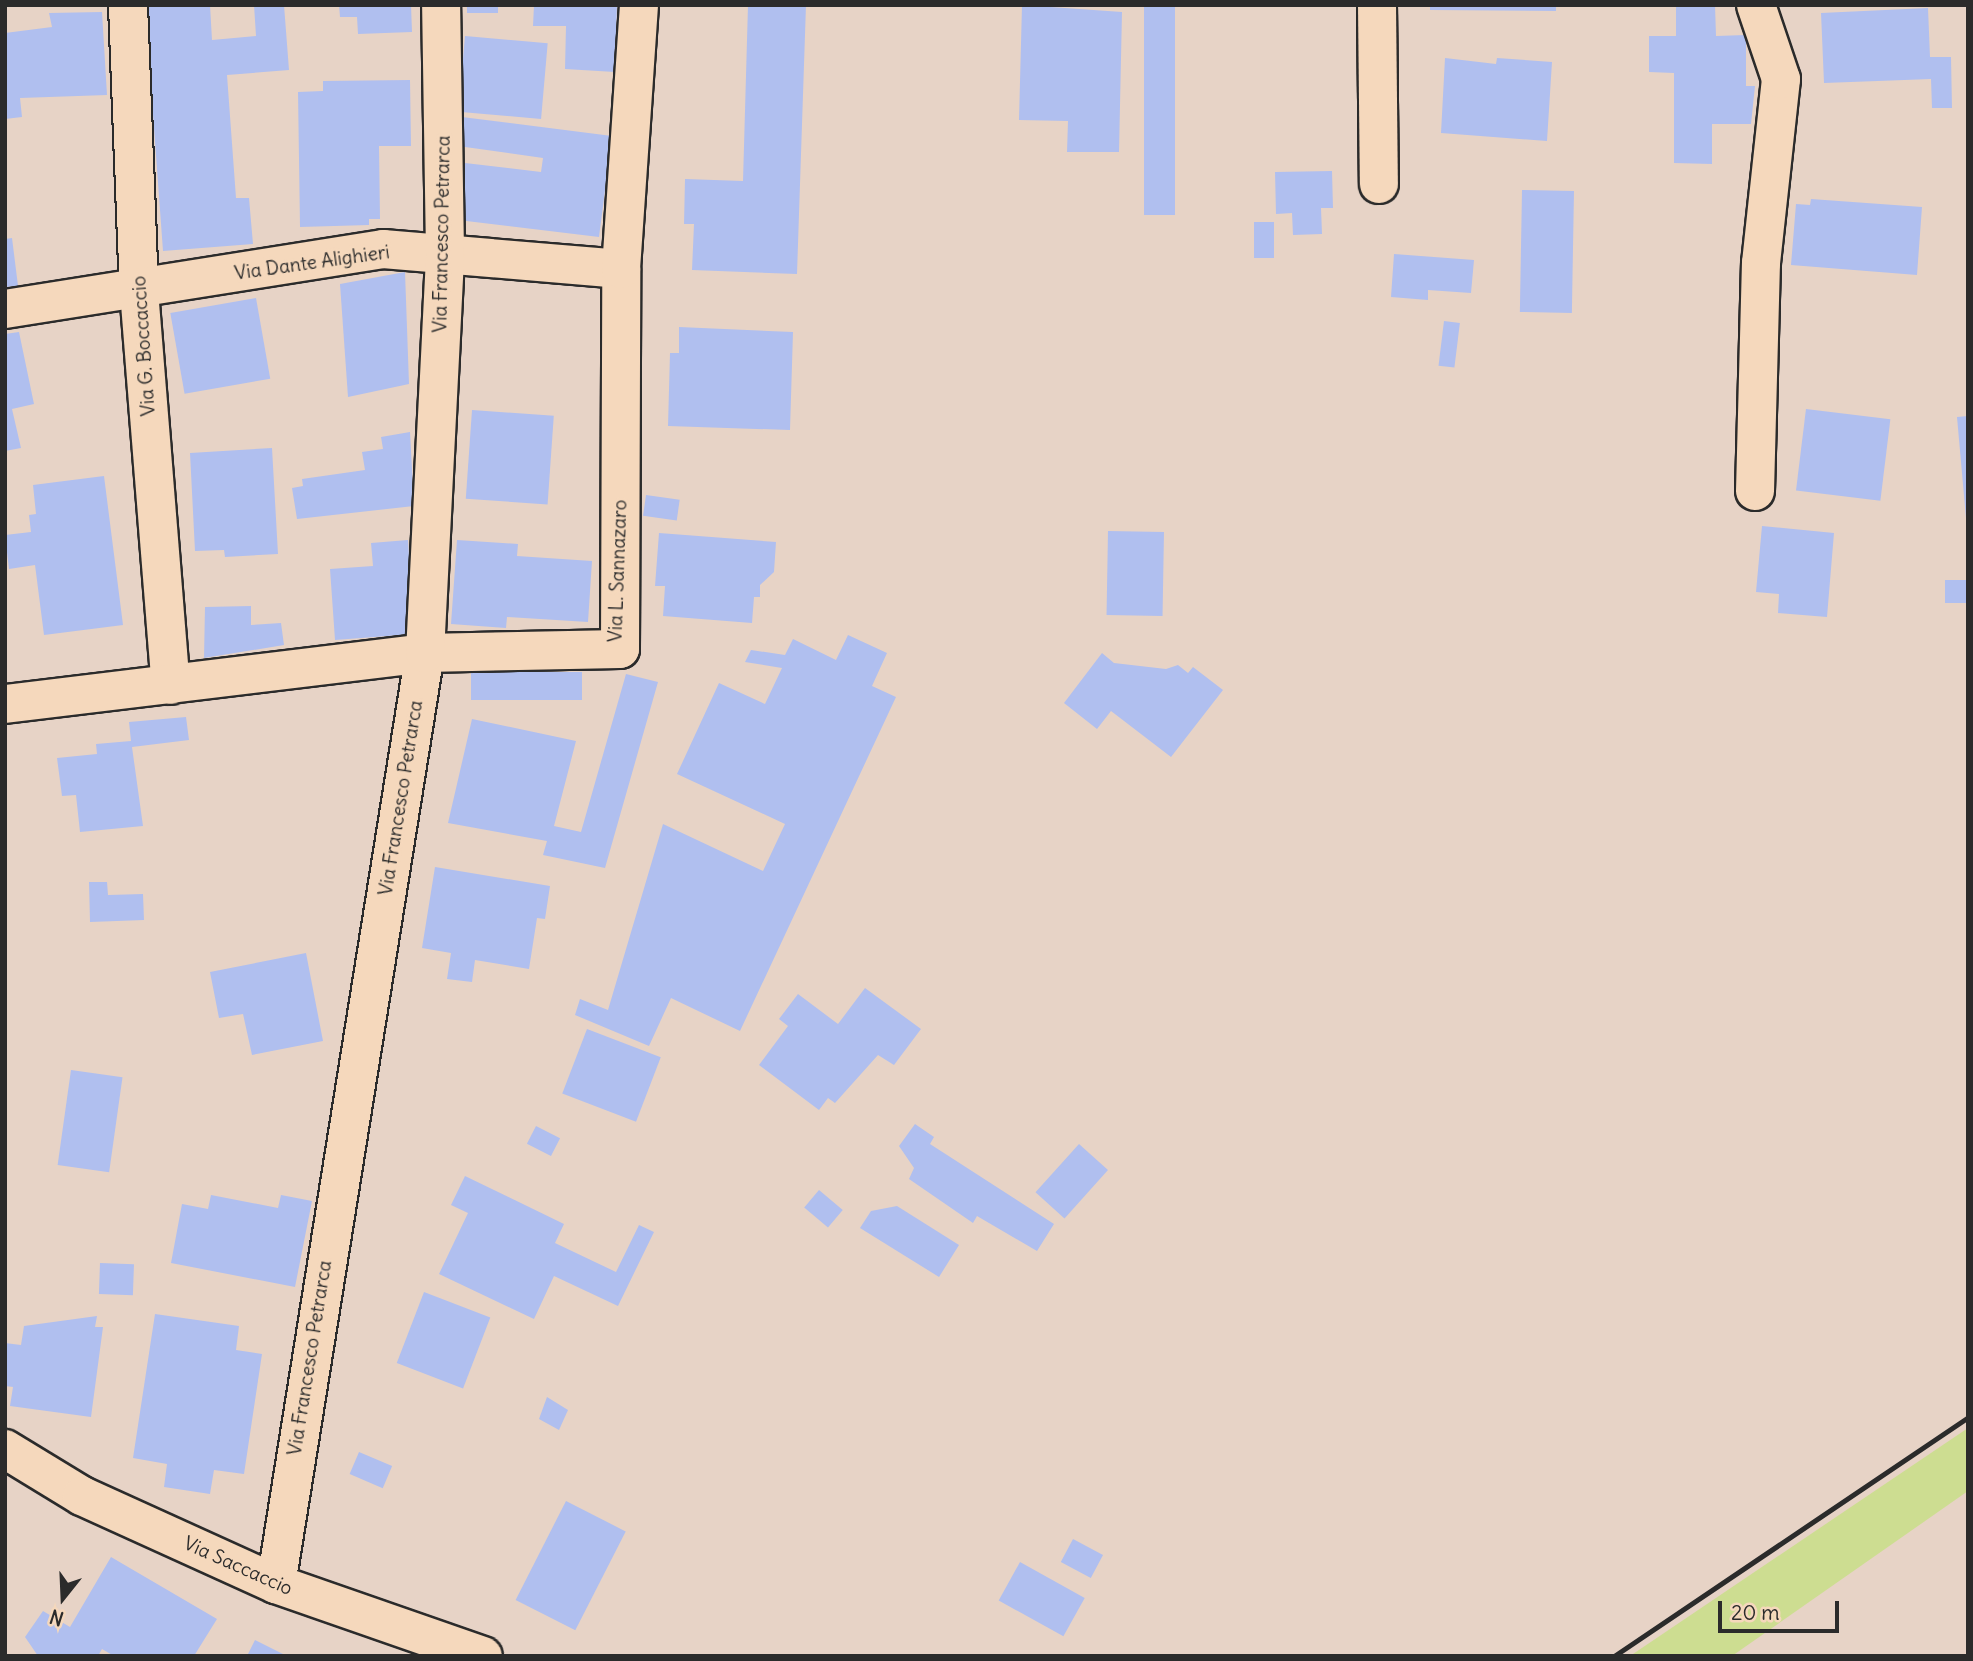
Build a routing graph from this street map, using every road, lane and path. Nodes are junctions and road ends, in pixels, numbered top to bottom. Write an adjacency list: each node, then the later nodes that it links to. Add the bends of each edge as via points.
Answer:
1 (128, 5): 9 (street, Via G. Boccaccio)
2 (441, 5): 7 (street, Via Francesco Petrarca)
3 (639, 5): 8 (street, Via L. Sannazaro)
4 (1377, 5): 6 (street)
5 (1756, 5): 11 (street, via 1781,79 1761,263)
6 (1379, 184)
7 (445, 253): 8 (street, Via Dante Alighieri); 9 (street, Via Dante Alighieri, via 383,249); 12 (street, Via Francesco Petrarca)
8 (621, 269): 12 (street, Via L. Sannazaro, via 620,649)
9 (139, 291): 10 (street, Via Dante Alighieri); 13 (street, Via G. Boccaccio)
10 (5, 309)
11 (1755, 491)
12 (425, 653): 13 (street, Via L. Sannazaro); 16 (street, Via Francesco Petrarca)
13 (171, 685): 14 (street, Via L. Sannazaro)
14 (5, 704)
15 (5, 1449): 16 (street, Via Saccaccio, via 82,1496)
16 (276, 1584): 17 (street, Via Saccaccio)
17 (484, 1656)

